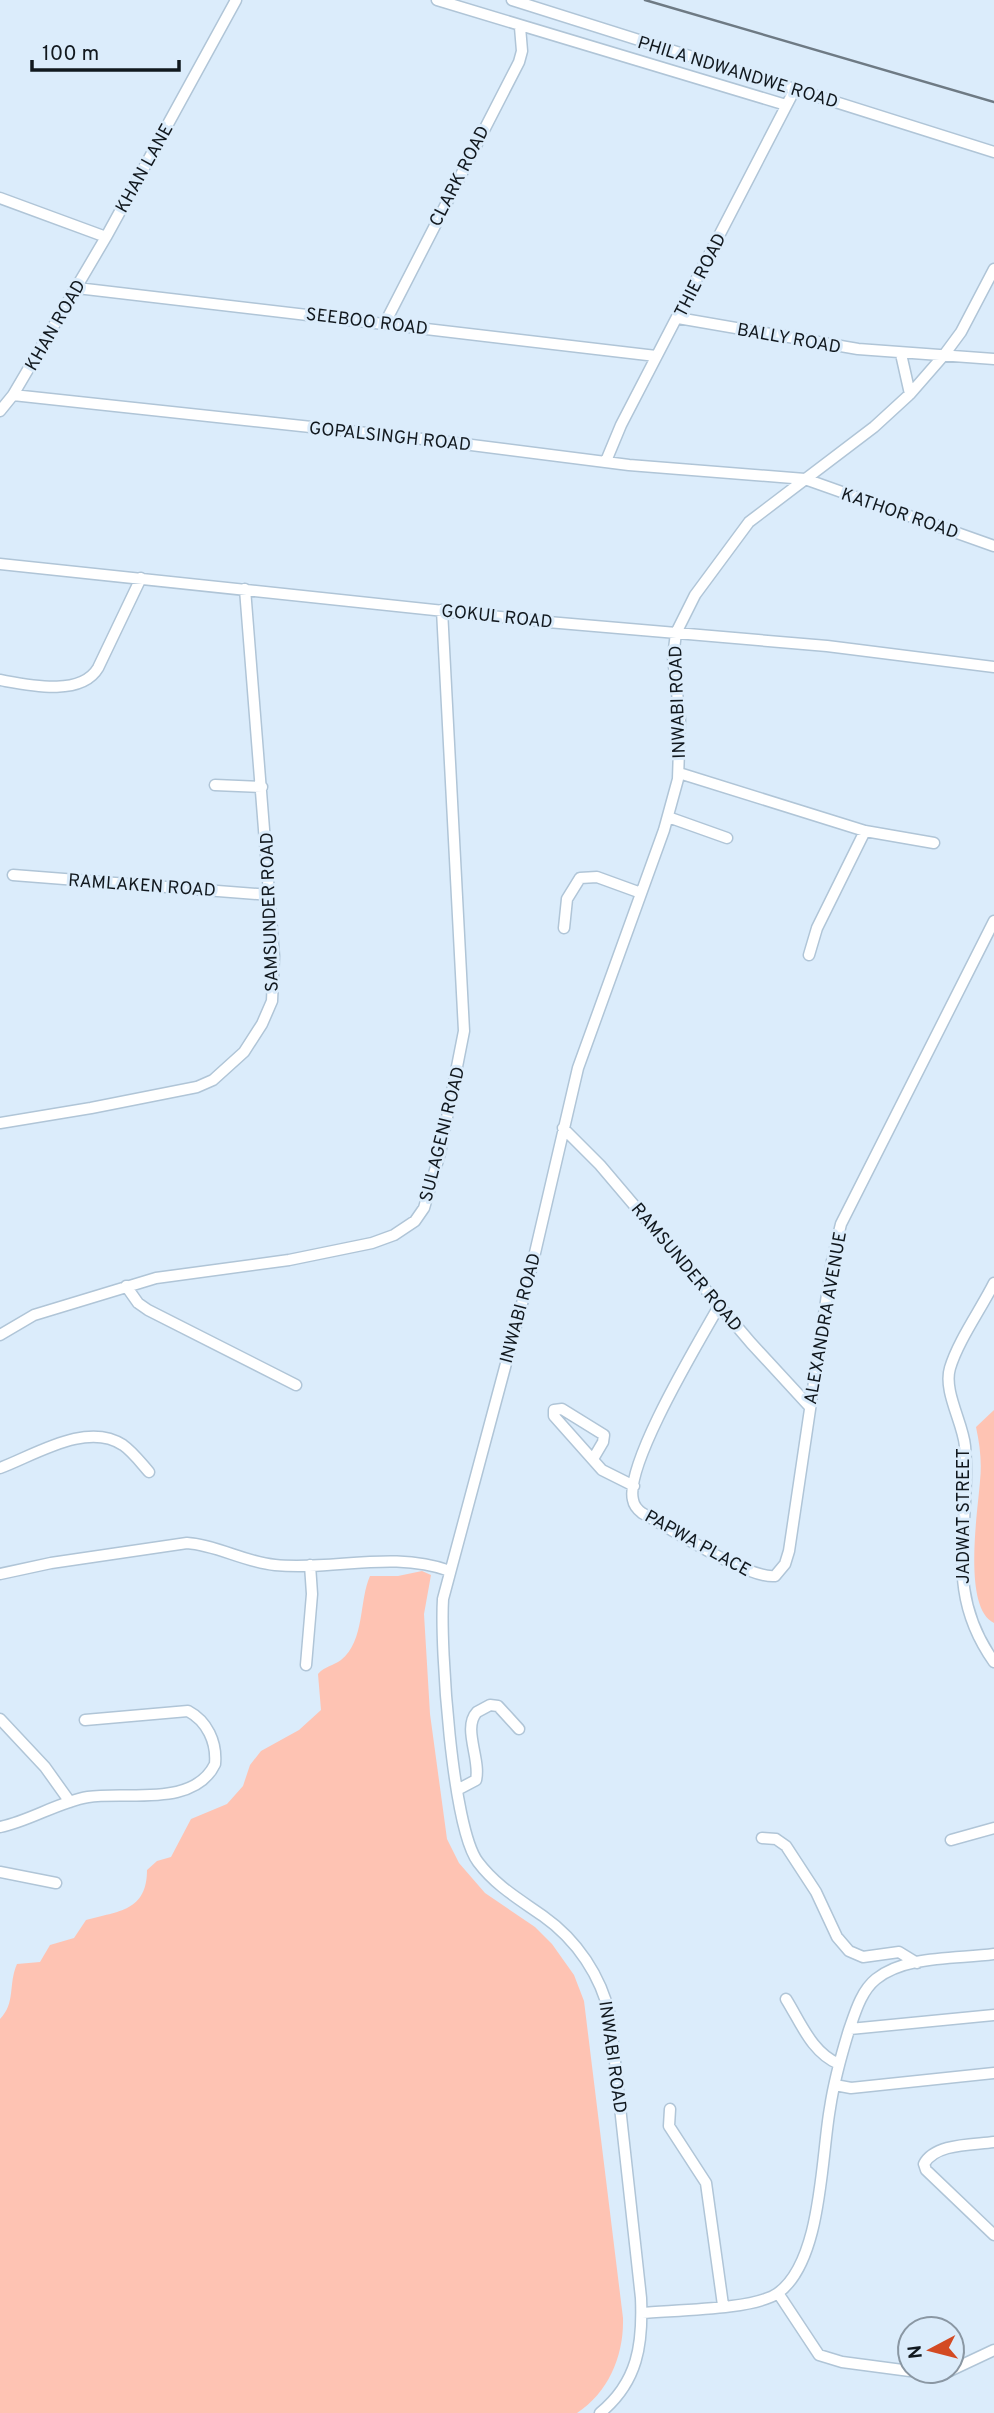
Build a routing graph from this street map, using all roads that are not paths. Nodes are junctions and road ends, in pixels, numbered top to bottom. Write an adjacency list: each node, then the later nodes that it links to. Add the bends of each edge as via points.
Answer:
1 (236, 0): 12 (street, KHAN LANE)
2 (437, 0): 7 (street, PHILA NDWANDWE ROAD)
3 (512, 0): 5 (street, PHILA NDWANDWE ROAD)
4 (550, 0): 6 (street)
5 (533, 4): 6 (street, PHILA NDWANDWE ROAD)
6 (546, 12): 8 (street, PHILA NDWANDWE ROAD)
7 (520, 27): 9 (street, PHILA NDWANDWE ROAD); 16 (street, CLARK ROAD, via 519,62)
8 (795, 89): 9 (street, THIE ROAD); 10 (street, PHILA NDWANDWE ROAD)
9 (786, 105): 15 (street, THIE ROAD)
10 (994, 150)
11 (0, 198): 12 (street)
12 (106, 237): 14 (street, KHAN ROAD)
13 (994, 269): 18 (street, INWABI ROAD)
14 (77, 288): 16 (street, SEEBOO ROAD); 22 (street, KHAN ROAD)
15 (678, 318): 17 (street, BALLY ROAD); 19 (street, THIE ROAD)
16 (385, 323): 19 (street, SEEBOO ROAD)
17 (901, 354): 18 (street, BALLY ROAD); 21 (street)
18 (944, 355): 20 (street, BALLY ROAD); 21 (street, INWABI ROAD)
19 (656, 356): 24 (street, THIE ROAD)
20 (994, 359)
21 (910, 394): 26 (street, INWABI ROAD)
22 (13, 395): 23 (street, KHAN ROAD); 24 (street, GOPALSINGH ROAD)
23 (0, 411)
24 (606, 461): 25 (street, GOPALSINGH ROAD)
25 (767, 476): 26 (street, GOPALSINGH ROAD); 27 (street)
26 (806, 479): 27 (street, INWABI ROAD); 28 (street, KATHOR ROAD)
27 (786, 493): 33 (street, INWABI ROAD, via 738,534 695,596)
28 (994, 546)
29 (0, 564): 30 (street, GOKUL ROAD)
30 (141, 578): 31 (street, GOKUL ROAD); 35 (street, via 89,680 75,685)
31 (245, 589): 32 (street, GOKUL ROAD); 38 (street, SAMSUNDER ROAD)
32 (442, 610): 33 (street, GOKUL ROAD); 52 (street, SULAGENI ROAD, via 464,1031 424,1208 415,1221 372,1243)
33 (676, 633): 34 (street, GOKUL ROAD); 36 (street, INWABI ROAD, via 673,657 679,699)
34 (994, 667)
35 (0, 680)
36 (679, 773): 39 (street, INWABI ROAD); 40 (street)
37 (215, 785): 38 (street)
38 (262, 787): 45 (street, SAMSUNDER ROAD)
39 (668, 817): 41 (street); 44 (street, INWABI ROAD)
40 (865, 831): 42 (street); 48 (street, via 817,928)
41 (727, 838)
42 (934, 842)
43 (13, 875): 45 (street, RAMLAKEN ROAD)
44 (641, 893): 47 (street, via 597,877 580,878 567,899); 50 (street, INWABI ROAD, via 582,1057)
45 (270, 895): 49 (street, SAMSUNDER ROAD, via 272,1001 244,1052 226,1071 197,1087)
46 (994, 922): 56 (street, ALEXANDRA AVENUE, via 841,1224)
47 (564, 928)
48 (809, 955)
49 (0, 1123)
50 (564, 1128): 53 (street, RAMSUNDER ROAD); 62 (street, INWABI ROAD)
51 (994, 1283): 65 (street, JADWAT STREET, via 949,1377 965,1443 962,1590)
52 (126, 1286): 54 (street, SULAGENI ROAD, via 34,1315); 55 (street, via 148,1310)
53 (719, 1306): 56 (street, RAMSUNDER ROAD); 60 (street, PAPWA PLACE, via 654,1422)
54 (0, 1335)
55 (296, 1385)
56 (810, 1407): 64 (street, ALEXANDRA AVENUE, via 789,1551)
57 (593, 1459): 57 (street, via 554,1416 554,1410 562,1409 604,1434); 60 (street, via 602,1470)
58 (0, 1468): 59 (street, via 66,1440 95,1437 122,1444)
59 (149, 1472)
60 (634, 1486): 64 (street, PAPWA PLACE, via 633,1502 642,1513 758,1575)
61 (310, 1565): 62 (street, via 408,1562); 63 (street, via 266,1563 187,1543); 66 (street)
62 (450, 1571): 70 (street, INWABI ROAD, via 442,1614)
63 (0, 1574)
64 (775, 1576)
65 (994, 1662)
66 (306, 1665)
67 (0, 1719): 71 (street)
68 (85, 1720): 71 (street, via 188,1712 207,1728 215,1764 204,1778 176,1791)
69 (519, 1729): 70 (street, via 498,1706 477,1712 471,1719 476,1780)
70 (457, 1790): 91 (street, INWABI ROAD, via 462,1826 476,1860 506,1892 558,1927 601,1983 610,2016)
71 (70, 1802): 72 (street)
72 (0, 1827)
73 (994, 1828): 75 (street)
74 (762, 1838): 79 (street, via 786,1846 849,1951 863,1957 899,1952)
75 (951, 1840)
76 (0, 1872): 77 (street)
77 (56, 1882)
78 (994, 1954): 79 (street)
79 (917, 1963): 82 (street, via 875,1979)
80 (786, 1999): 83 (street, via 813,2045)
81 (994, 2015): 82 (street)
82 (850, 2029): 83 (street)
83 (839, 2064): 85 (street)
84 (994, 2073): 85 (street, via 850,2088)
85 (835, 2085): 89 (street, via 811,2237 795,2274)
86 (670, 2109): 90 (street, via 668,2126 706,2183)
87 (994, 2142): 88 (street, via 946,2148 931,2154 924,2164)
88 (994, 2235)
89 (778, 2293): 90 (street, via 762,2301); 94 (street, via 819,2355)
90 (723, 2305): 91 (street)
91 (642, 2312): 95 (street, INWABI ROAD, via 643,2337 632,2371 615,2401)
92 (994, 2350): 93 (street)
93 (966, 2363)
94 (896, 2369)
95 (600, 2413)

